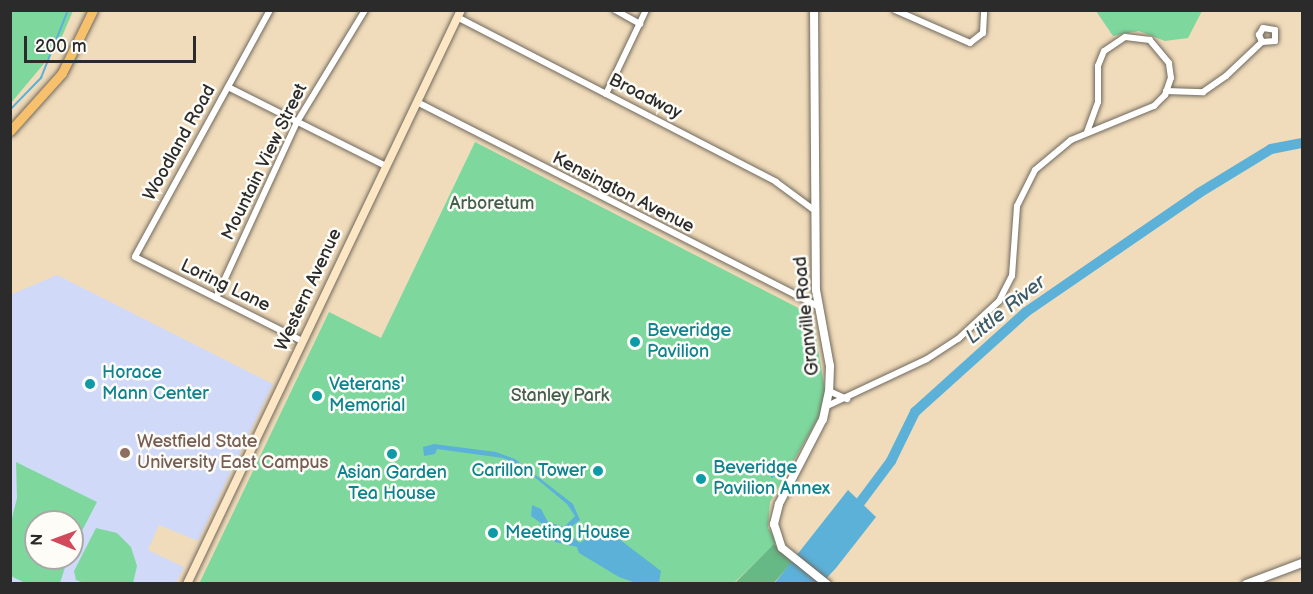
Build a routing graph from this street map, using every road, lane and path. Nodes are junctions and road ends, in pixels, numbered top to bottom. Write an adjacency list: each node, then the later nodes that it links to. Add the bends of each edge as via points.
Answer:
1 (93, 10): 17 (main road, via 62,73)
2 (270, 10): 12 (street, Woodland Road)
3 (365, 10): 16 (street, Mountain View Street)
4 (615, 10): 10 (street)
5 (646, 10): 10 (street)
6 (814, 10): 20 (street, Granville Road)
7 (895, 10): 8 (street, via 970,43 983,33)
8 (984, 10)
9 (459, 14): 14 (street, Broadway); 15 (main road, Western Avenue)
10 (640, 24): 14 (street)
11 (1262, 42): 13 (street, via 1234,70 1203,92)
12 (228, 87): 16 (street); 21 (street, Woodland Road)
13 (1167, 91): 18 (street, via 1154,106); 18 (street, via 1171,70 1163,52 1143,37 1117,40 1100,58 1098,102)
14 (606, 94): 20 (street, Broadway, via 776,182)
15 (417, 102): 19 (main road, Western Avenue); 23 (street, Kensington Avenue)
16 (297, 122): 19 (street); 22 (street, Mountain View Street)
17 (10, 130)
18 (1087, 132): 26 (street, via 1049,155 1026,184 1014,220 1012,276 999,301 947,347)
19 (386, 166): 24 (main road, Western Avenue)
20 (814, 210): 23 (street, Granville Road)
21 (135, 257): 22 (street, Loring Lane)
22 (216, 298): 24 (street, Loring Lane)
23 (818, 306): 25 (street, Granville Road, via 829,362)
24 (302, 341): 29 (main road, Western Avenue)
25 (830, 391): 26 (street); 27 (street, Granville Road)
26 (847, 399): 27 (street)
27 (827, 406): 30 (street, Granville Road, via 776,512 775,532 786,552)
28 (1302, 563): 31 (street)
29 (187, 584)
30 (827, 584)
31 (1246, 584)

